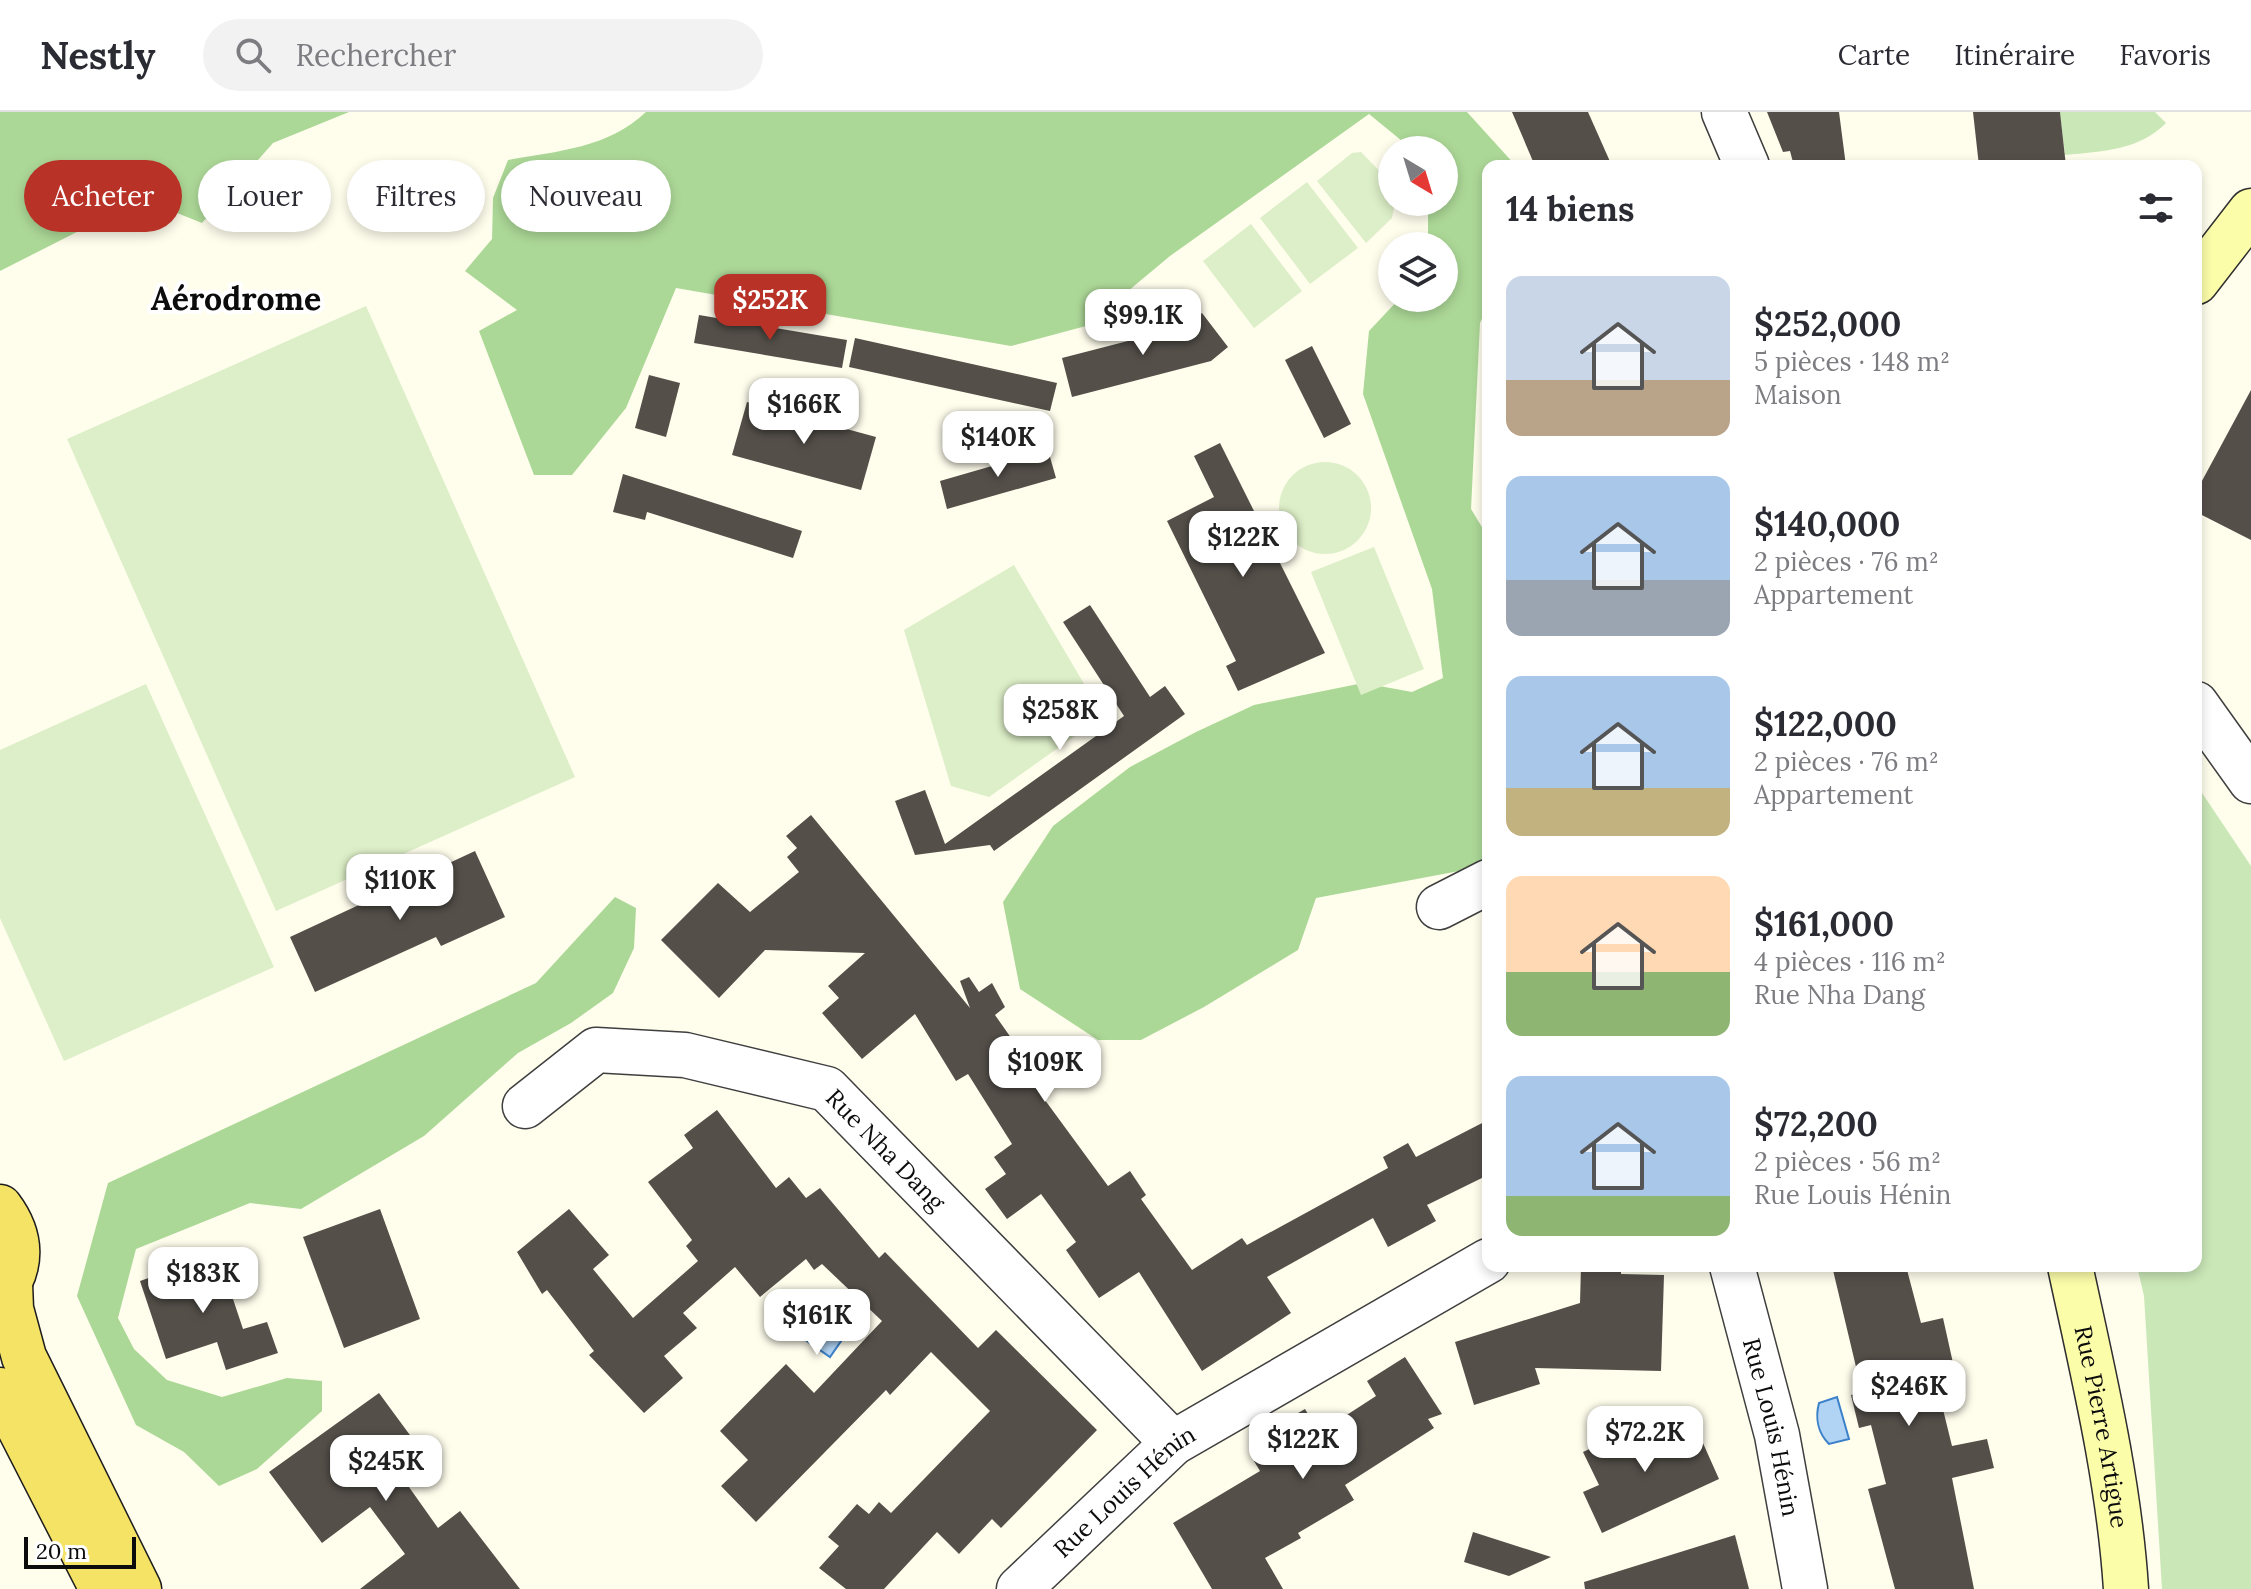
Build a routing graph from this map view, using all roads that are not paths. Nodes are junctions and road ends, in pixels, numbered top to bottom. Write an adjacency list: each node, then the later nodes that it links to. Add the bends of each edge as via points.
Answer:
1 (1724, 112): 2 (street)
2 (1744, 160)
3 (2251, 211): 4 (main road)
4 (2202, 274)
5 (2202, 712): 6 (street)
6 (2251, 781)
7 (1482, 885): 8 (street)
8 (1439, 907)
9 (525, 1106): 16 (street, Rue Nha Dang, via 596,1050 685,1055 827,1089)
10 (0, 1207): 14 (main road, via 18,1241 17,1263)
11 (1482, 1264): 16 (street, Rue Louis Hénin)
12 (1734, 1272): 20 (street, Rue Louis Hénin, via 1777,1435)
13 (2071, 1272): 21 (main road, Rue Pierre Artigue, via 2103,1417)
14 (5, 1290): 18 (main road, via 24,1357)
15 (0, 1390): 17 (main road)
16 (1173, 1443): 19 (street, Rue Louis Hénin)
17 (102, 1589)
18 (139, 1589)
19 (1019, 1589)
20 (1805, 1589)
21 (2126, 1589)

